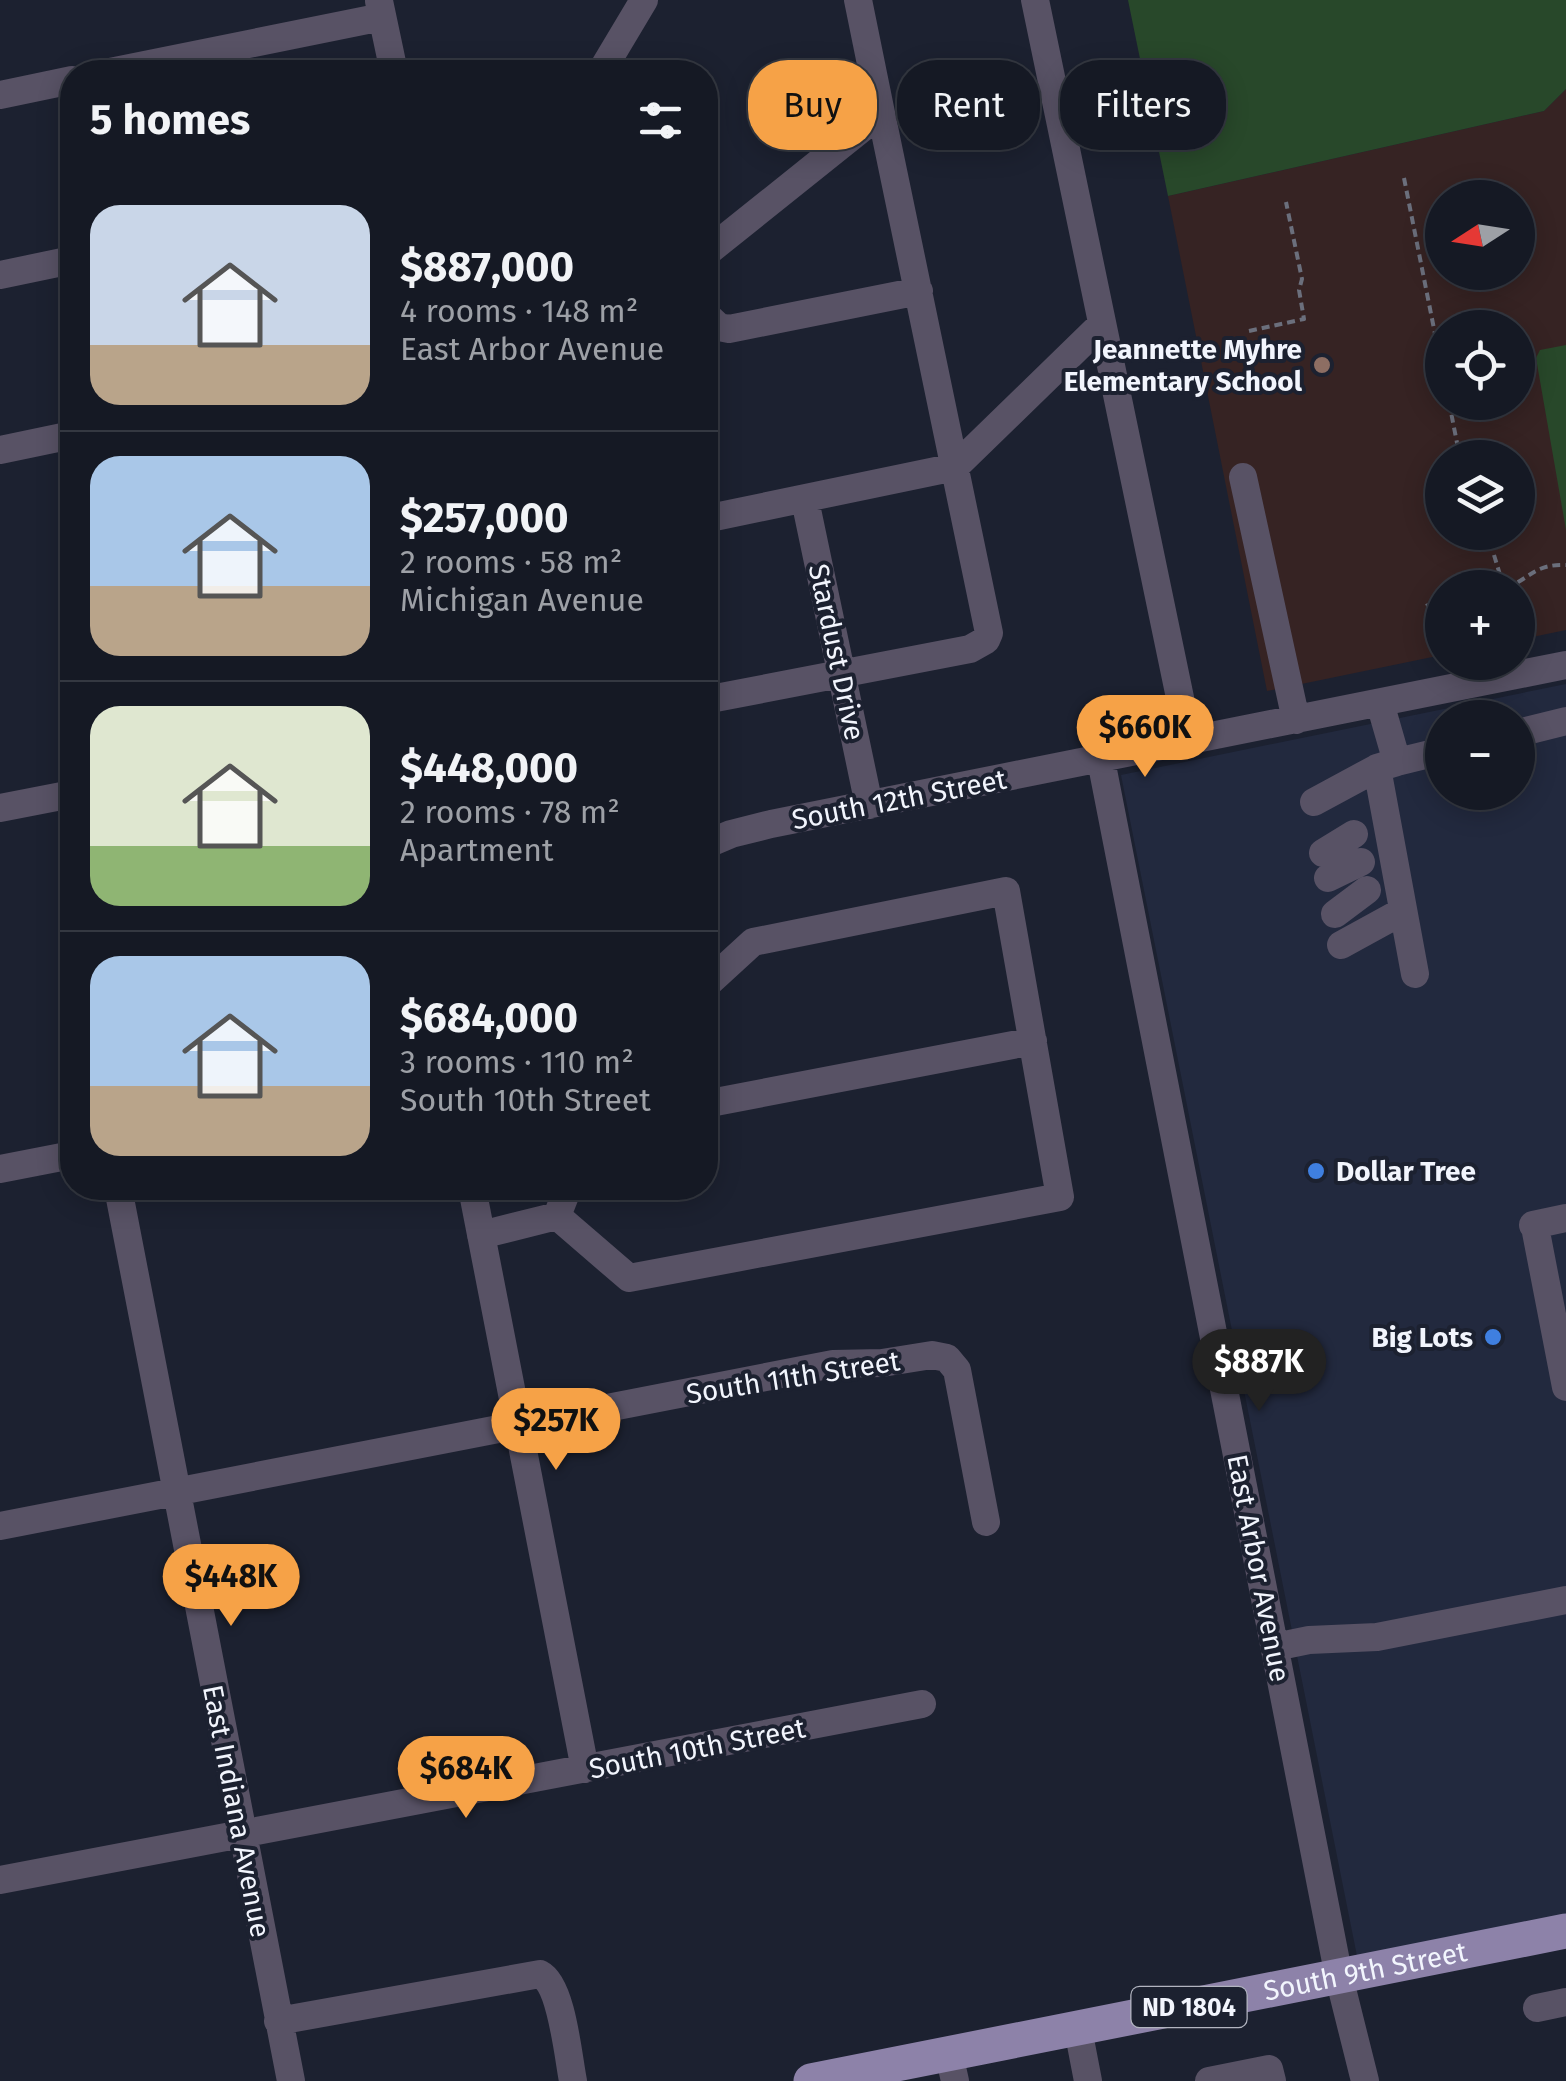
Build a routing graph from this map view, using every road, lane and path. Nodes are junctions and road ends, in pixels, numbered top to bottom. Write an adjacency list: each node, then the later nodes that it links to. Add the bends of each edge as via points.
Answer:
1 (644, 0): 7 (street)
2 (858, 0): 10 (street)
3 (1034, 0): 18 (street)
4 (381, 9): 5 (street); 6 (street)
5 (162, 60)
6 (392, 60)
7 (607, 60)
8 (60, 82): 9 (street)
9 (0, 95)
10 (881, 113): 13 (street); 16 (street)
11 (1404, 178): 17 (path)
12 (1286, 202): 20 (path, via 1304,319)
13 (718, 244)
14 (60, 262): 15 (street)
15 (0, 275)
16 (919, 290): 19 (street, via 729,330); 23 (street)
17 (1430, 310)
18 (1102, 324): 23 (street); 38 (street)
19 (718, 325)
20 (1250, 330)
21 (60, 438): 22 (street)
22 (0, 450)
23 (955, 467): 25 (street); 32 (street, via 989,624 986,640 970,649)
24 (1243, 477): 35 (street)
25 (805, 500): 26 (street); 32 (street, Stardust Drive)
26 (718, 517)
27 (1494, 555): 29 (path)
28 (1566, 565): 30 (path)
29 (1499, 570)
30 (1533, 570)
31 (1566, 665): 34 (street, South 12th Street)
32 (841, 674): 33 (street); 44 (street, Stardust Drive)
33 (718, 698)
34 (1380, 703): 35 (street, South 12th Street); 41 (street)
35 (1296, 720): 38 (street, South 12th Street)
36 (1566, 722): 37 (street)
37 (1535, 729)
38 (1190, 741): 40 (street, South 12th Street)
39 (1425, 755): 41 (street)
40 (1101, 760): 44 (street, South 12th Street); 70 (street, East Arbor Avenue)
41 (1387, 765): 43 (street); 47 (street)
42 (60, 796): 45 (street)
43 (1314, 802)
44 (869, 805): 46 (street, South 12th Street)
45 (0, 808)
46 (718, 840)
47 (1377, 850): 48 (street); 49 (street); 50 (street)
48 (1326, 866)
49 (1404, 911): 51 (street); 53 (street)
50 (1335, 914)
51 (1341, 945)
52 (718, 974): 54 (street, via 753,942 1006,891)
53 (1415, 974)
54 (1032, 1041): 55 (street); 61 (street, via 1060,1196 629,1278)
55 (718, 1101)
56 (60, 1157): 57 (street)
57 (0, 1169)
58 (120, 1200): 66 (street, East Indiana Avenue)
59 (474, 1200): 63 (street)
60 (563, 1200): 61 (street)
61 (557, 1216): 63 (street)
62 (1566, 1218): 64 (street, via 1534,1229)
63 (481, 1235): 65 (street)
64 (1566, 1387)
65 (518, 1425): 66 (street, South 11th Street); 67 (street, South 11th Street, via 834,1364 939,1355 957,1370); 72 (street)
66 (175, 1491): 68 (street, South 11th Street); 73 (street, East Indiana Avenue)
67 (986, 1522)
68 (0, 1526)
69 (1566, 1600): 70 (street, via 1376,1638)
70 (1275, 1647): 76 (street, East Arbor Avenue)
71 (922, 1704): 72 (street, South 10th Street)
72 (584, 1769): 73 (street, South 10th Street)
73 (242, 1835): 74 (street, South 10th Street); 79 (street, East Indiana Avenue)
74 (0, 1880)
75 (1566, 1931): 76 (main road, South 9th Street / ND 1804)
76 (1339, 1978): 80 (main road, South 9th Street / ND 1804); 88 (street, East Arbor Avenue)
77 (1566, 2002): 78 (street)
78 (1537, 2008)
79 (278, 2022): 82 (street, East Indiana Avenue); 83 (street, via 540,1974 555,1992)
80 (1078, 2029): 81 (main road, South 9th Street / ND 1804); 85 (street)
81 (952, 2068): 84 (main road, South 9th Street / ND 1804)
82 (291, 2081)
83 (573, 2081)
84 (811, 2081)
85 (1088, 2081)
86 (1209, 2081): 87 (street, via 1270,2069)
87 (1272, 2081)
88 (1364, 2081)

